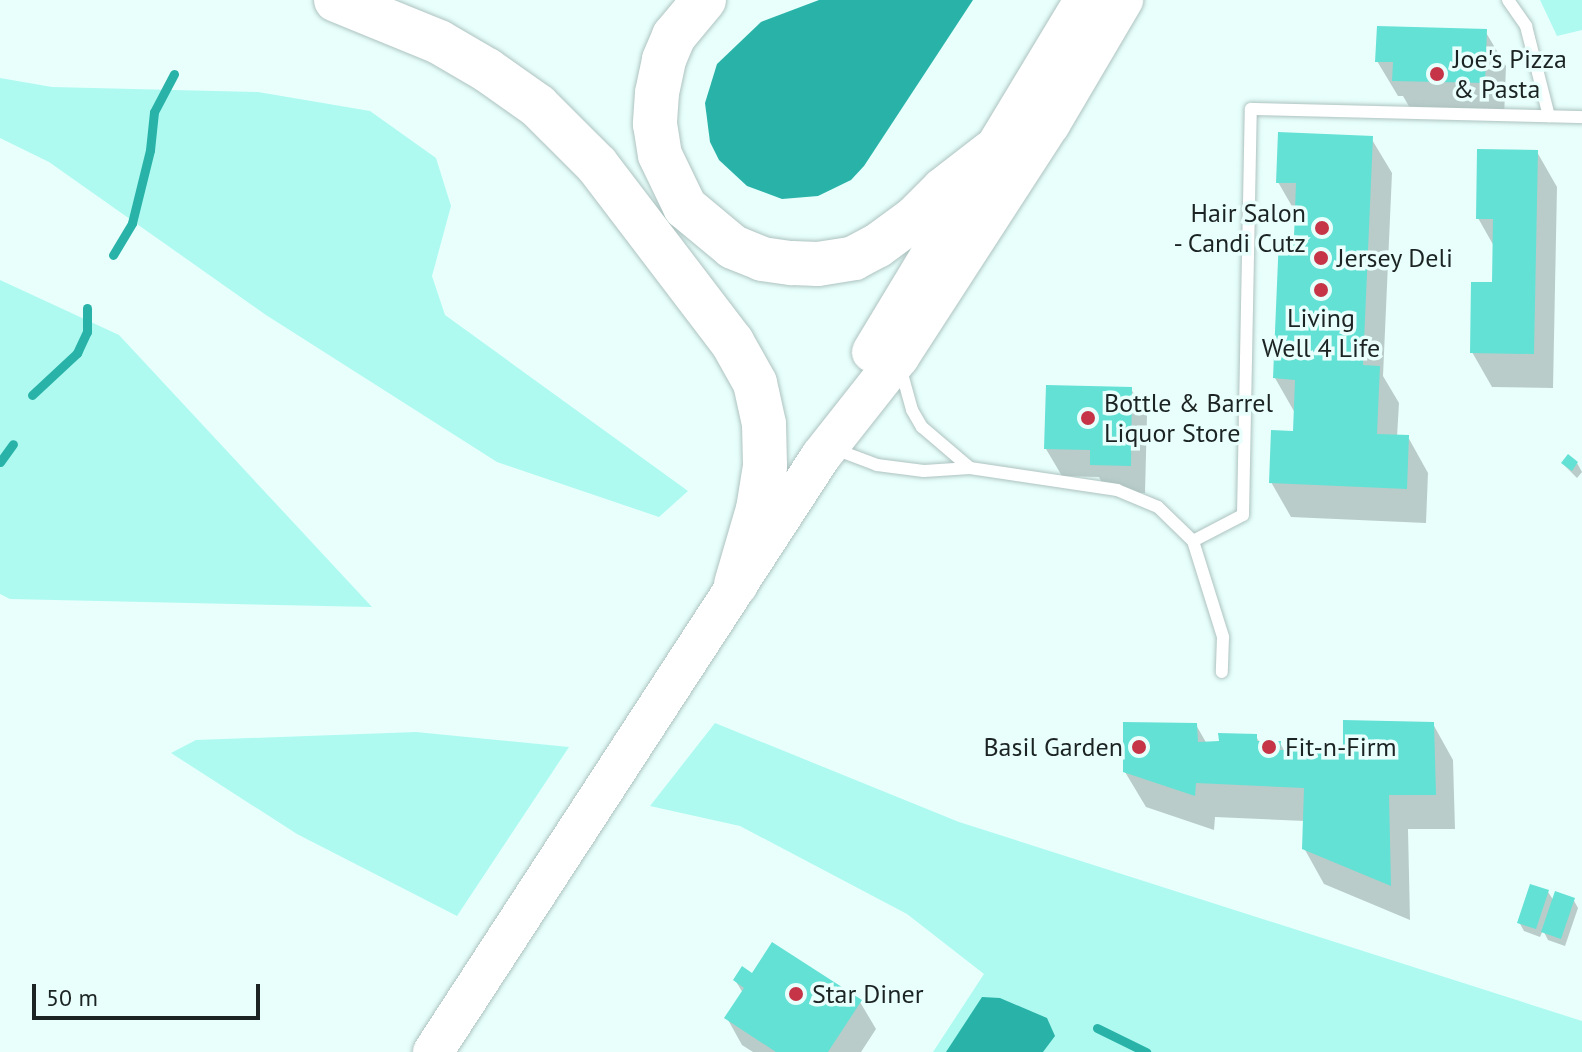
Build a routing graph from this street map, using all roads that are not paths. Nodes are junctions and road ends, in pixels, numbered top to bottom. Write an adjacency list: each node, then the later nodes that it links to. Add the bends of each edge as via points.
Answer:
1 (336, 0): 13 (highway, via 439,42 538,106 597,165 732,342 755,383 764,424 765,466)
2 (704, 0): 8 (highway, via 674,36 664,60 655,124 660,155 685,207 733,247 792,263 854,258 915,218)
3 (1084, 0): 8 (main road)
4 (1123, 0): 9 (main road, via 1050,124)
5 (1508, 0): 6 (lane, via 1526,26)
6 (1549, 116): 7 (lane); 12 (lane, via 1251,109 1243,515)
7 (1582, 117)
8 (992, 152): 10 (main road, via 869,355)
9 (899, 357): 10 (main road); 11 (lane, via 905,389 922,427)
10 (825, 451): 11 (lane, via 924,471); 13 (main road)
11 (970, 468): 12 (lane, via 1117,490 1158,507)
12 (1193, 541): 14 (lane, via 1223,637)
13 (736, 584): 15 (main road)
14 (1222, 672)
15 (433, 1052)

